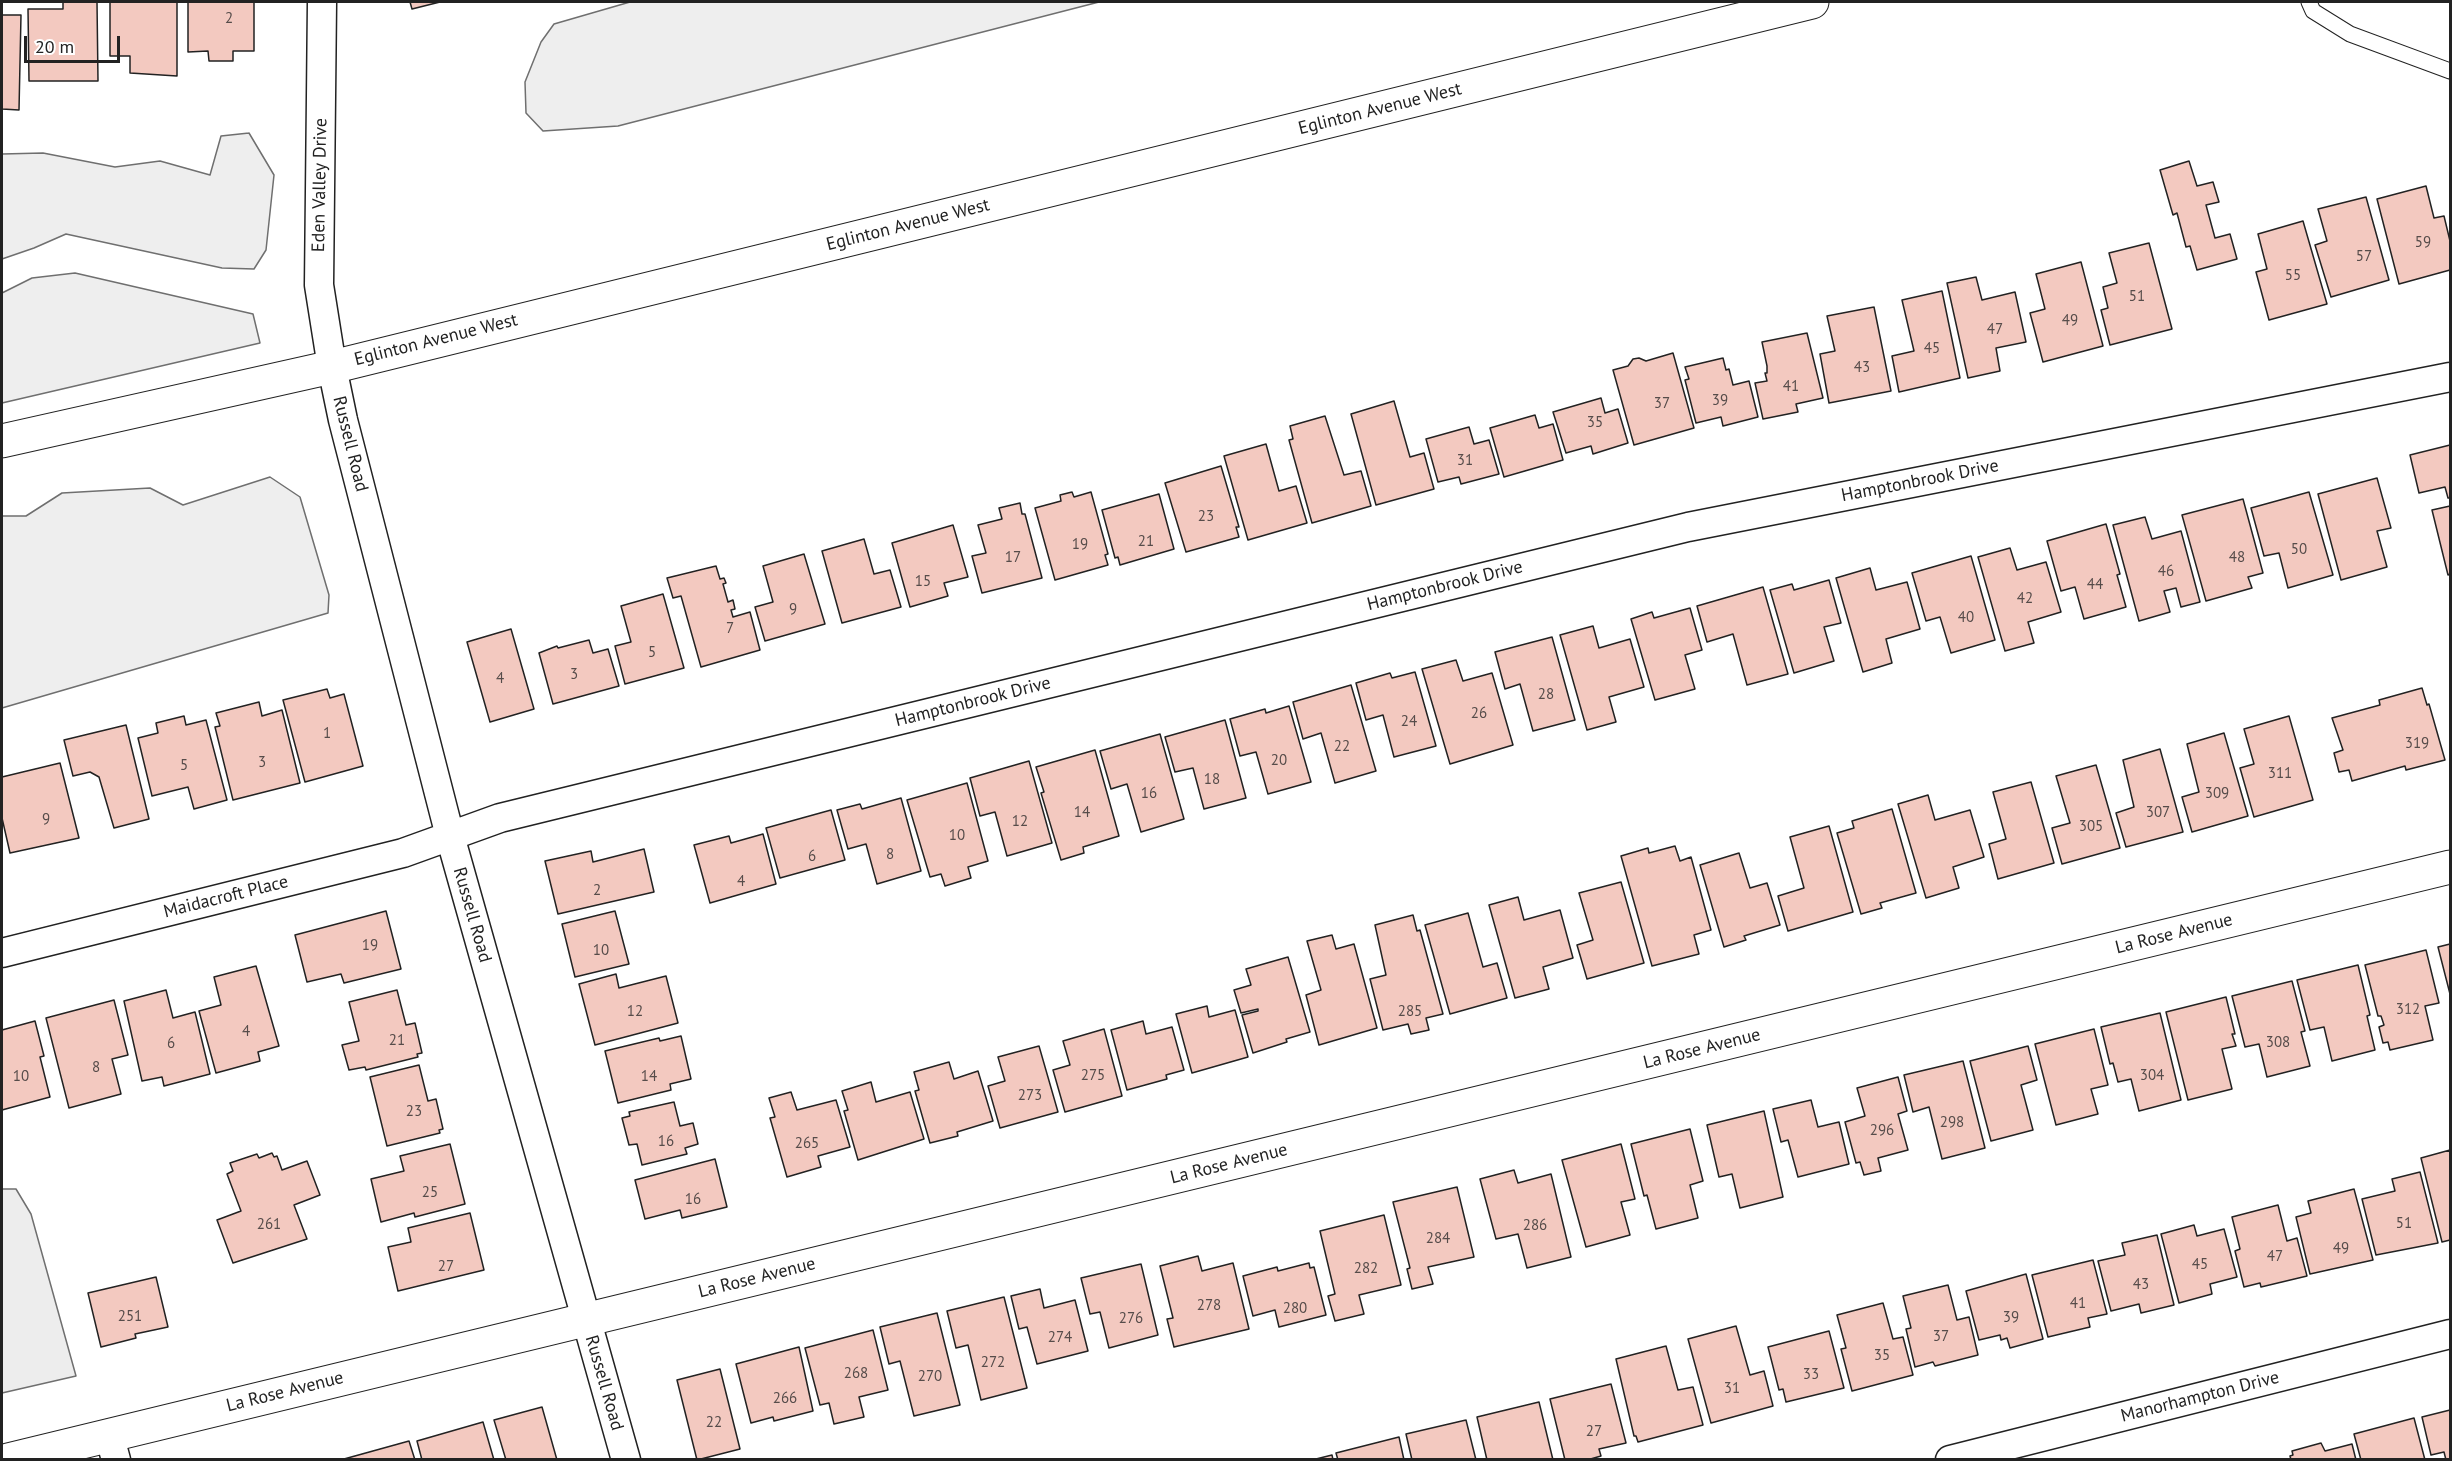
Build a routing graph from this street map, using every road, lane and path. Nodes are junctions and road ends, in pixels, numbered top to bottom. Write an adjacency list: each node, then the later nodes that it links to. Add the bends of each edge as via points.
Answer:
1 (322, 2): 5 (street, Eden Valley Drive, via 319,285)
2 (1812, 2): 5 (street, Eglinton Avenue West)
3 (2309, 2): 4 (lane, via 2313,11 2350,34)
4 (2451, 71)
5 (332, 367): 7 (street, Eglinton Avenue West); 8 (street, Russell Road)
6 (2451, 377): 8 (street, Hamptonbrook Drive, via 1688,527 500,818)
7 (2, 441)
8 (450, 836): 10 (street, Maidacroft Place, via 391,856); 11 (street, Russell Road)
9 (2451, 867): 11 (street, La Rose Avenue)
10 (2, 953)
11 (586, 1320): 13 (street, La Rose Avenue); 15 (street, Russell Road)
12 (2451, 1334): 16 (street, Manorhampton Drive)
13 (113, 1447): 14 (street, La Rose Avenue)
14 (8, 1460)
15 (626, 1460)
16 (1950, 1460)

